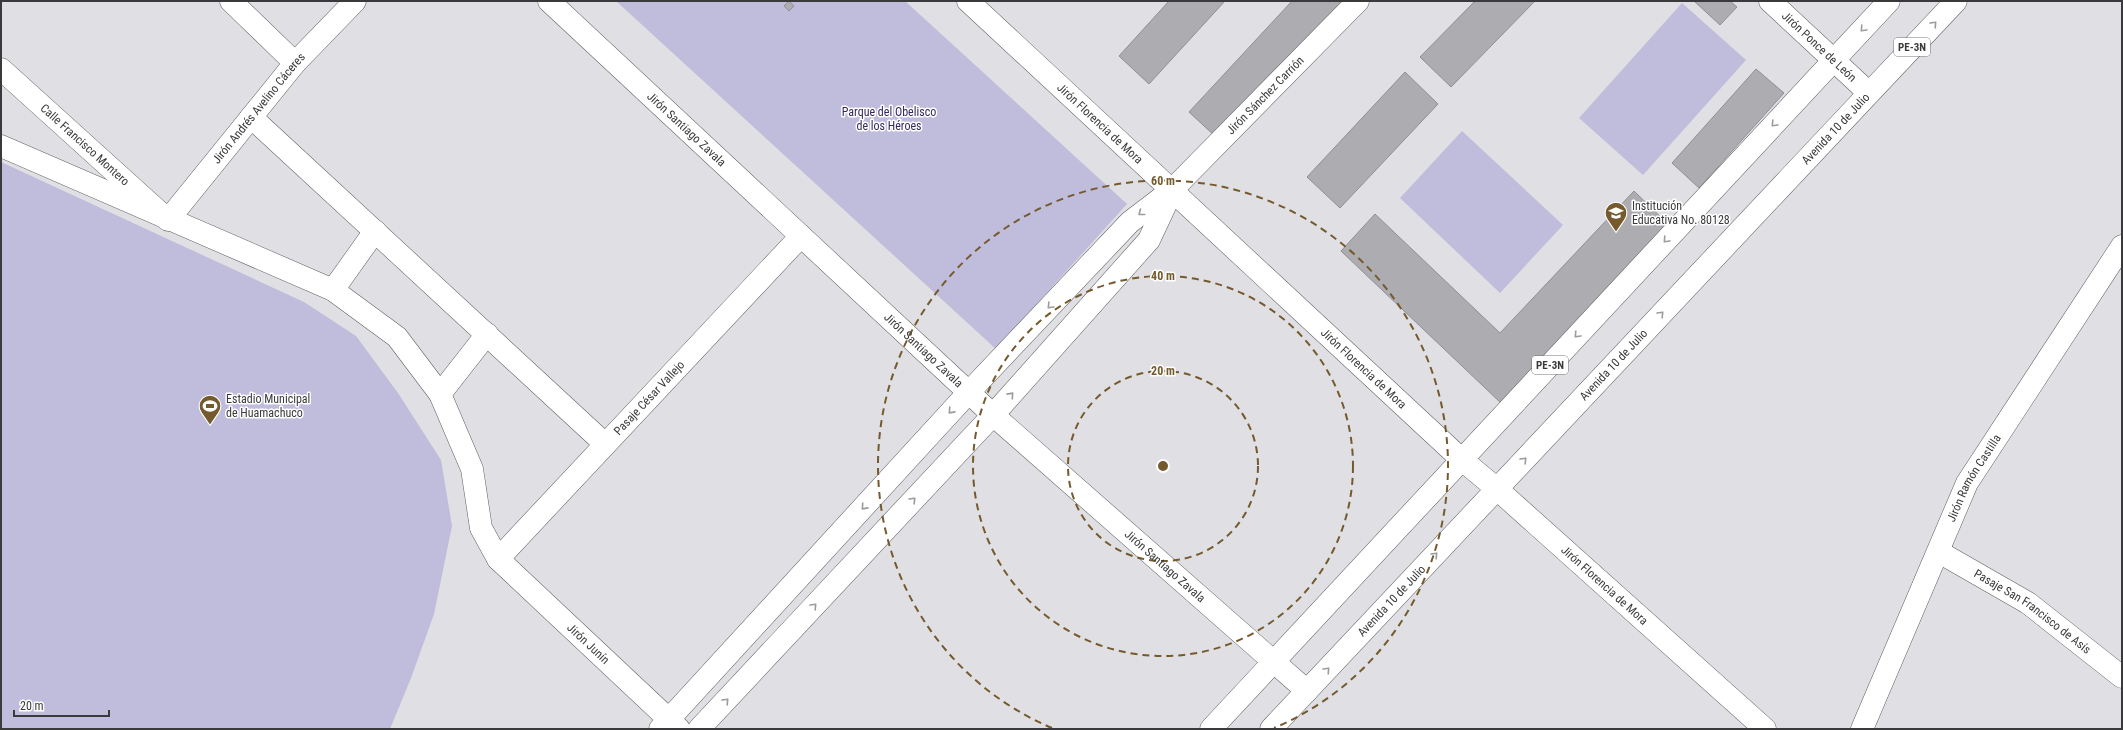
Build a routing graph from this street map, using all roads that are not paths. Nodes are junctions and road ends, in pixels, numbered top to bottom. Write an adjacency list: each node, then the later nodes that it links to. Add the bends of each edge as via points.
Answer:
1 (231, 1): 10 (main road)
2 (355, 1): 10 (main road, Jirón Andrés Avelino Cáceres)
3 (549, 1): 18 (main road, Jirón Santiago Zavala)
4 (968, 1): 15 (main road, Jirón Florencia de Mora)
5 (1358, 1): 15 (main road, Jirón Sánchez Carrión)
6 (1770, 1): 9 (main road, Jirón Ponce de León)
7 (1889, 1): 9 (main road, PE-3N, one-way to 9)
8 (1956, 1): 12 (main road, Avenida 10 de Julio / PE-3N, one-way to 8)
9 (1834, 60): 12 (main road, Jirón Ponce de León); 26 (main road, PE-3N, one-way to 26)
10 (295, 63): 13 (main road, Jirón Andrés Avelino Cáceres)
11 (1, 69): 16 (main road, Calle Francisco Montero)
12 (1869, 93): 27 (main road, Avenida 10 de Julio / PE-3N, one-way to 12)
13 (251, 117): 16 (main road, Jirón Andrés Avelino Cáceres); 17 (main road)
14 (1, 146): 16 (main road, Jirón Junín)
15 (1172, 190): 22 (main road, one-way to 22, via 1130,222); 24 (main road, one-way to 15, via 1149,240); 26 (main road, Jirón Florencia de Mora)
16 (168, 220): 20 (main road, Jirón Junín)
17 (375, 231): 20 (main road); 21 (main road)
18 (801, 236): 22 (main road, Jirón Santiago Zavala); 25 (main road, Pasaje César Vallejo)
19 (2122, 246): 28 (main road, Jirón Ramón Castilla, via 1967,483)
20 (333, 290): 23 (main road, Jirón Junín, via 397,337)
21 (487, 334): 23 (main road); 25 (main road)
22 (969, 392): 24 (main road, Jirón Santiago Zavala); 33 (main road, one-way to 33)
23 (440, 394): 29 (main road, Jirón Junín, via 472,469 481,528)
24 (993, 415): 30 (main road, Jirón Santiago Zavala); 34 (main road, one-way to 24)
25 (605, 444): 29 (main road, Pasaje César Vallejo)
26 (1461, 459): 27 (main road, Jirón Florencia de Mora); 30 (main road, PE-3N)
27 (1497, 489): 32 (main road, Avenida 10 de Julio / PE-3N, one-way to 27); 37 (main road, Jirón Florencia de Mora)
28 (1939, 552): 31 (main road, Pasaje San Francisco de Asís, via 2028,603); 38 (main road, Jirón Ramón Castilla)
29 (498, 559): 33 (main road, Jirón Junín)
30 (1274, 662): 32 (main road, Jirón Santiago Zavala); 35 (main road, PE-3N)
31 (2122, 677)
32 (1307, 691): 36 (main road, Avenida 10 de Julio / PE-3N)
33 (669, 726)
34 (699, 729)
35 (1211, 729)
36 (1271, 729)
37 (1765, 729)
38 (1862, 729)

